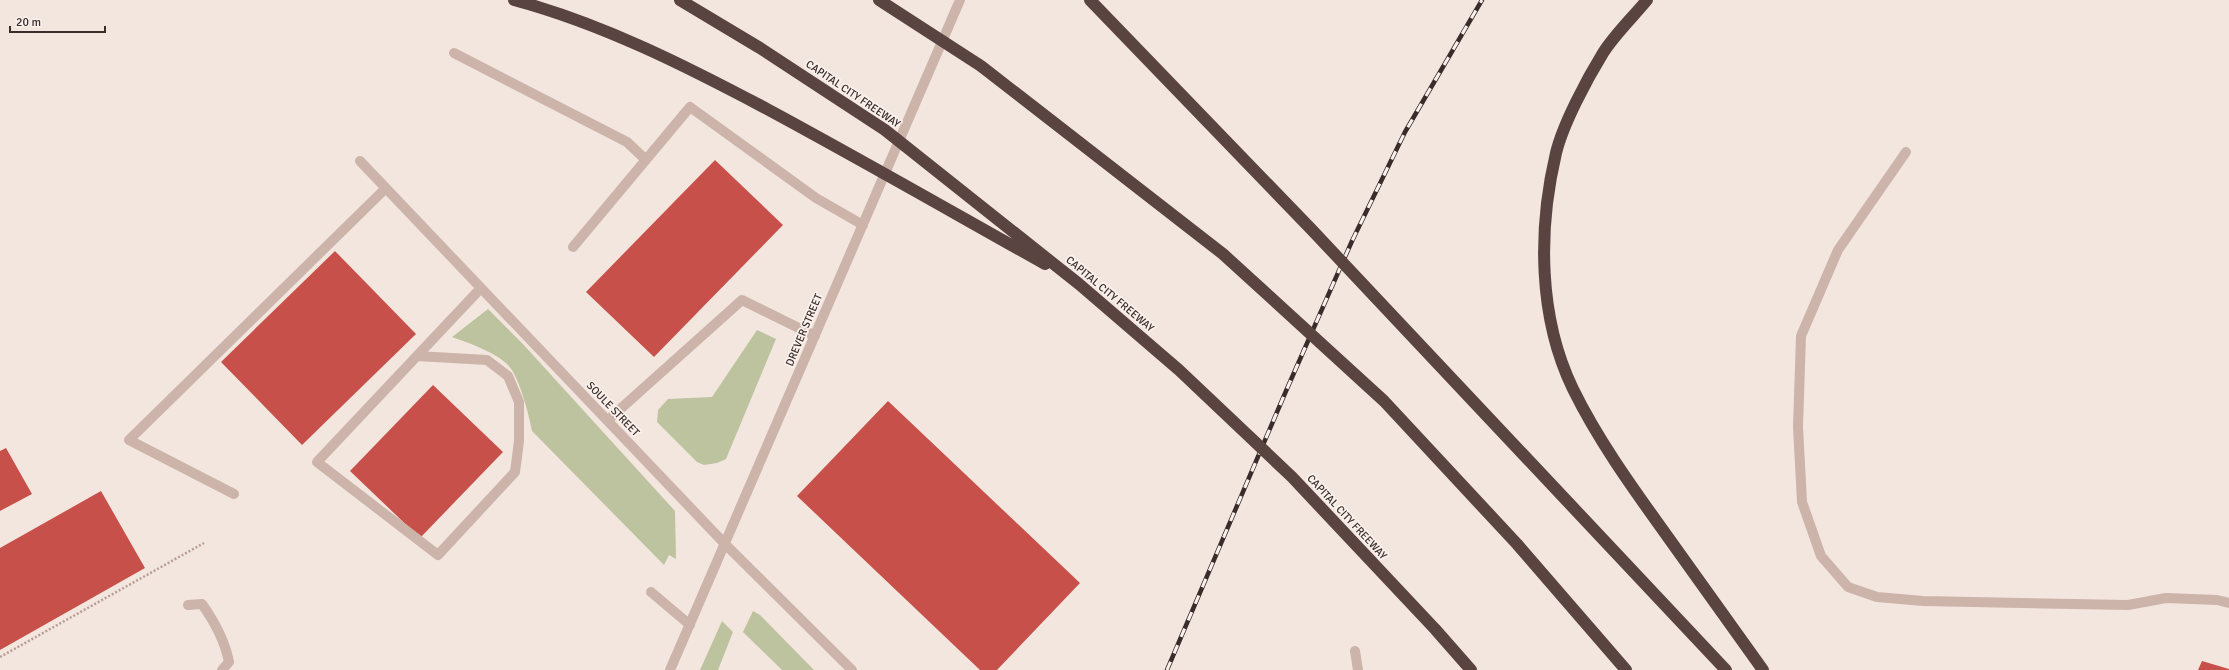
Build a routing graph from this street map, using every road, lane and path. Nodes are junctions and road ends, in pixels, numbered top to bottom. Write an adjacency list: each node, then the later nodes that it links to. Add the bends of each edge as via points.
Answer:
1 (514, 0): 14 (highway, bridge, via 620,36 692,70 844,150)
2 (680, 0): 14 (highway, CAPITAL CITY FREEWAY, bridge, via 760,48 885,130)
3 (879, 0): 33 (highway, bridge, via 981,66 1223,254 1384,401 1517,544)
4 (960, 0): 12 (street, DREVER STREET)
5 (1090, 0): 34 (highway, bridge, via 1312,230)
6 (1647, 0): 35 (highway, via 1604,51 1577,101 1556,151 1546,209 1544,254 1547,298 1556,343 1572,388 1617,466)
7 (454, 53): 9 (street, via 627,142)
8 (1906, 152): 23 (street, via 1838,250 1801,336 1798,427 1802,502 1821,556 1848,587 1877,597 1923,601 2128,605 2166,598 2217,600)
9 (646, 160): 12 (street, via 690,107 816,198); 13 (street)
10 (360, 161): 11 (street, SOULE STREET)
11 (386, 188): 15 (street, SOULE STREET); 19 (street, via 130,440)
12 (863, 225): 16 (street, DREVER STREET)
13 (573, 247)
14 (1079, 284): 32 (highway, CAPITAL CITY FREEWAY, bridge, via 1179,370 1292,477)
15 (481, 288): 17 (street); 18 (street, SOULE STREET)
16 (815, 336): 18 (street, via 742,300); 21 (street, DREVER STREET)
17 (417, 356): 17 (street, via 317,462 438,555 515,472 519,441 519,402 508,376 487,360)
18 (608, 420): 21 (street, SOULE STREET)
19 (234, 494)
20 (204, 543): 27 (path)
21 (725, 544): 25 (street, DREVER STREET); 30 (street, SOULE STREET)
22 (651, 592): 25 (street)
23 (2229, 603)
24 (188, 605): 28 (street, via 202,604 226,647 229,662)
25 (690, 625): 29 (street, DREVER STREET)
26 (1355, 651): 31 (street)
27 (0, 657)
28 (222, 670)
29 (670, 670)
30 (852, 670)
31 (1358, 670)
32 (1471, 670)
33 (1626, 670)
34 (1726, 670)
35 (1763, 670)

